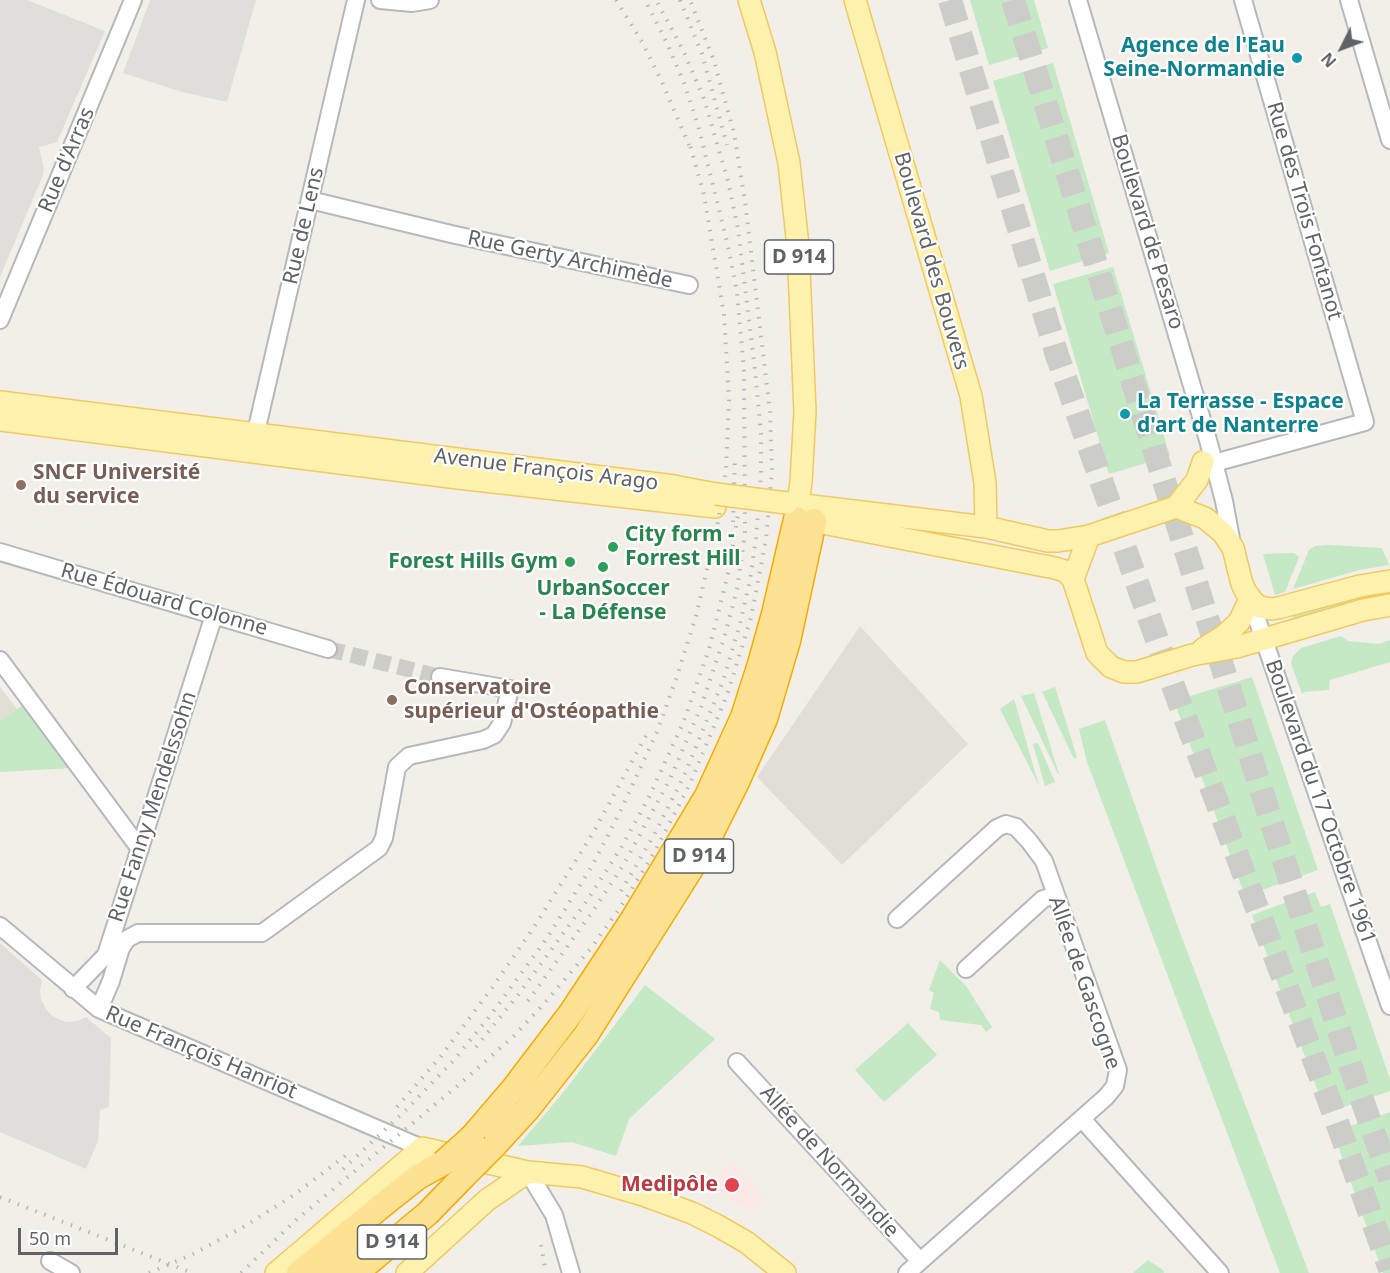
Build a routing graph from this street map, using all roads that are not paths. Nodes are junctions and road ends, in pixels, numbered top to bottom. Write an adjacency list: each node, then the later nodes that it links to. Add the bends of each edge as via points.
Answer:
1 (133, 0): 13 (street, Rue d'Arras)
2 (356, 0): 11 (street, Rue de Lens)
3 (380, 0): 4 (street)
4 (430, 0)
5 (749, 0): 19 (main road, D 914, via 777,103 797,228 805,412)
6 (855, 0): 20 (main road, Boulevard des Bouvets, via 971,396 985,483)
7 (1078, 0): 17 (street, Boulevard de Pesaro)
8 (1243, 0): 17 (street, Rue des Trois Fontanot, via 1365,422)
9 (1349, 0): 10 (street)
10 (1390, 140)
11 (310, 200): 12 (street, Rue Gerty Archimède); 16 (street, Rue de Lens)
12 (689, 285)
13 (0, 320)
14 (0, 402): 16 (main road, Avenue François Arago)
15 (0, 420): 16 (main road, Avenue François Arago)
16 (254, 443): 19 (main road, Avenue François Arago, bridge, via 674,486 716,501)
17 (1209, 463): 18 (main road); 22 (street, Boulevard de Pesaro)
18 (1176, 507): 21 (main road); 22 (main road, via 1207,519)
19 (796, 513): 20 (main road, Avenue François Arago); 24 (main road, Avenue François Arago, via 1055,568); 45 (highway, D 914, bridge, via 760,664 743,717 707,796 571,1013 472,1137); 45 (highway, D 914, bridge, via 791,632 765,719 704,848 586,1035 494,1146)
20 (986, 526): 21 (main road, Avenue François Arago, via 1058,542)
21 (1089, 536): 24 (main road)
22 (1233, 548): 26 (main road, via 1242,584)
23 (0, 552): 28 (street, Rue Édouard Colonne)
24 (1073, 579): 31 (main road, via 1097,653 1111,667 1137,672)
25 (1390, 580): 26 (main road, via 1272,609 1260,607)
26 (1250, 598): 29 (street, Boulevard du 17 Octobre 1961); 31 (main road, via 1231,630)
27 (1390, 605): 29 (main road, via 1363,609)
28 (214, 615): 30 (street, Rue Édouard Colonne); 34 (street, Rue Fanny Mendelssohn)
29 (1264, 640): 31 (main road); 40 (street, Boulevard du 17 Octobre 1961)
30 (328, 649)
31 (1192, 655)
32 (0, 660): 34 (street)
33 (441, 677): 41 (street, via 510,689 502,723 494,735 483,740 409,756 397,767 379,848 262,933 138,933 127,939 120,948)
34 (140, 849): 39 (street, Rue Fanny Mendelssohn, via 106,955)
35 (1055, 896): 36 (street, Allée de Gascogne, via 1040,854 1016,827 1006,824 996,828); 38 (street, via 1042,899); 43 (street, Allée de Gascogne, via 1118,1070 1115,1086)
36 (897, 919)
37 (0, 926): 39 (street, Rue François Hanriot)
38 (966, 969)
39 (74, 989): 41 (street, Rue François Hanriot)
40 (1390, 1006)
41 (99, 1009): 44 (street, Rue François Hanriot)
42 (737, 1062): 49 (street, Allée de Normandie)
43 (1082, 1119): 49 (street, Allée de Gascogne); 59 (street)
44 (422, 1148): 46 (main road); 50 (main road)
45 (453, 1170): 47 (highway, D 914); 50 (highway, via 418,1178); 52 (highway, D 914)
46 (528, 1172): 55 (main road, via 480,1206); 56 (street, via 554,1215); 57 (main road, via 582,1177 692,1213 746,1242)
47 (428, 1213): 53 (highway, D 914); 54 (highway, via 416,1232)
48 (50, 1261): 51 (street)
49 (920, 1262): 58 (street, Allée de Gascogne)
50 (285, 1272)
51 (71, 1273)
52 (328, 1273)
53 (356, 1273)
54 (374, 1273)
55 (406, 1273)
56 (571, 1273)
57 (784, 1273)
58 (907, 1273)
59 (1220, 1273)

